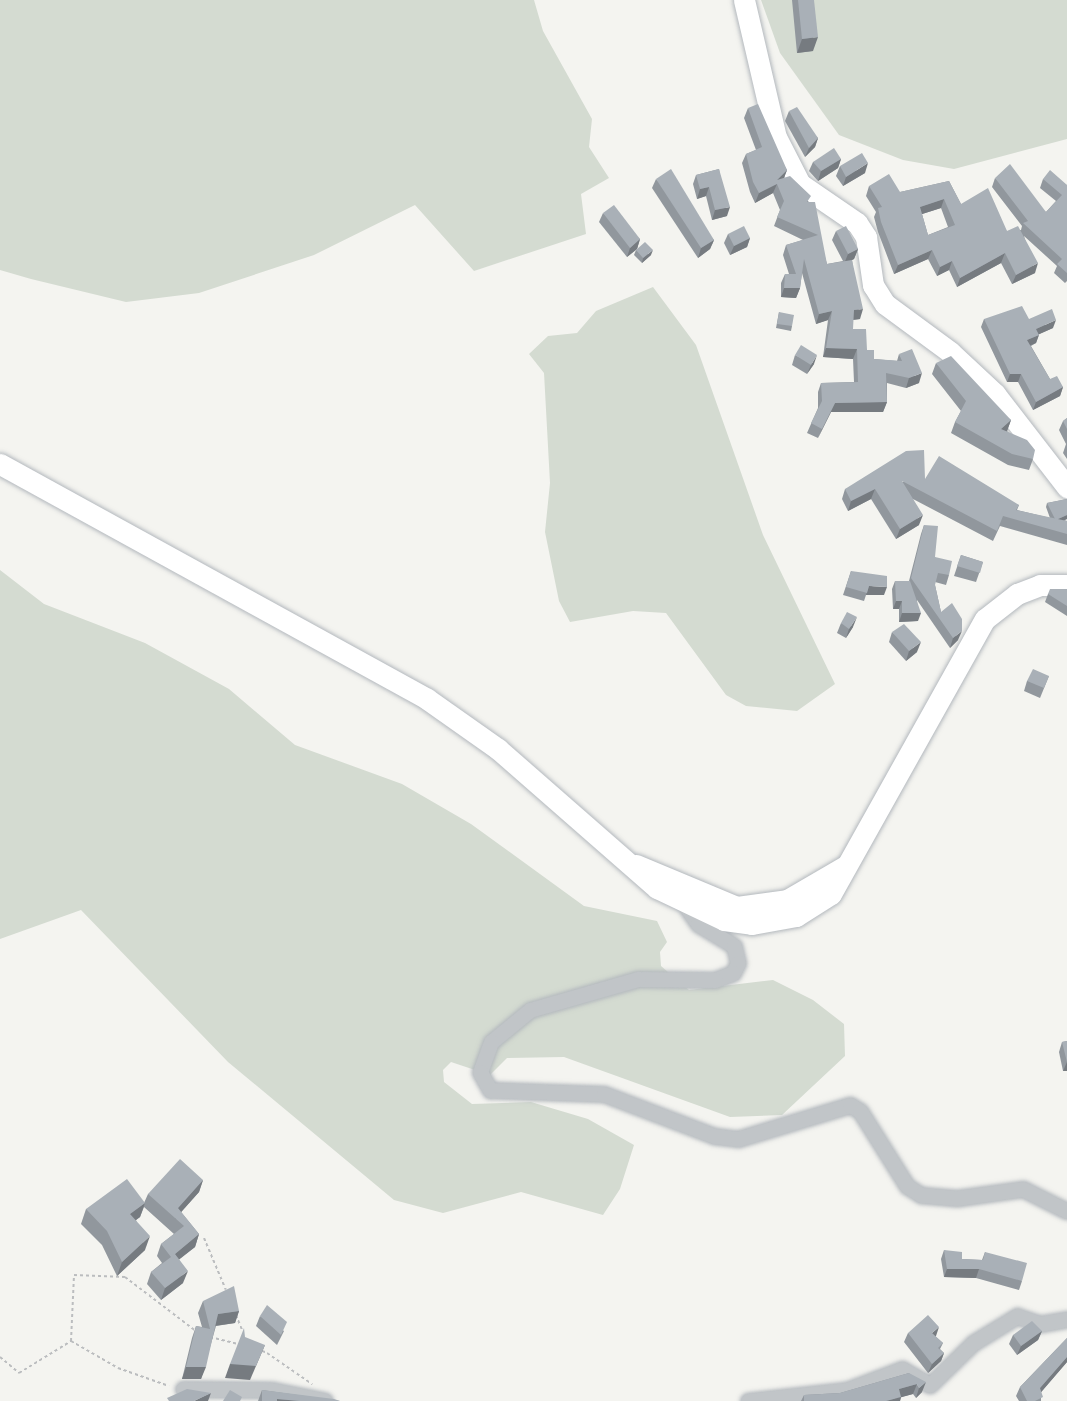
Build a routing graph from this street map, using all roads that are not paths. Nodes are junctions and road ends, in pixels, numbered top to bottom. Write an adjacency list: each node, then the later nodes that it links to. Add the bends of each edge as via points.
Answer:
1 (744, 0): 3 (main road, via 776,137 800,184 857,223 866,237 873,285 885,304 950,351 995,394)
2 (0, 464): 6 (main road, via 427,699 498,749 567,814)
3 (1067, 487)
4 (1067, 585): 5 (main road, via 1040,585 996,608 959,660)
5 (848, 858): 6 (main road, via 787,900 737,907); 7 (main road, via 831,894 778,922 724,920)
6 (636, 864): 7 (main road, via 657,888)
7 (682, 901): 8 (street, via 698,924 734,946 738,963 733,973 715,980 638,978 530,1010 491,1042 480,1072 490,1089 604,1094 738,1139 850,1105 860,1112 907,1186 921,1195 958,1198 1023,1189)
8 (1067, 1211)
9 (1067, 1319): 12 (street, via 1040,1324 1017,1316 973,1343 930,1385 902,1369 847,1390)
10 (183, 1389): 11 (street, via 272,1390)
11 (325, 1401)
12 (748, 1401)

